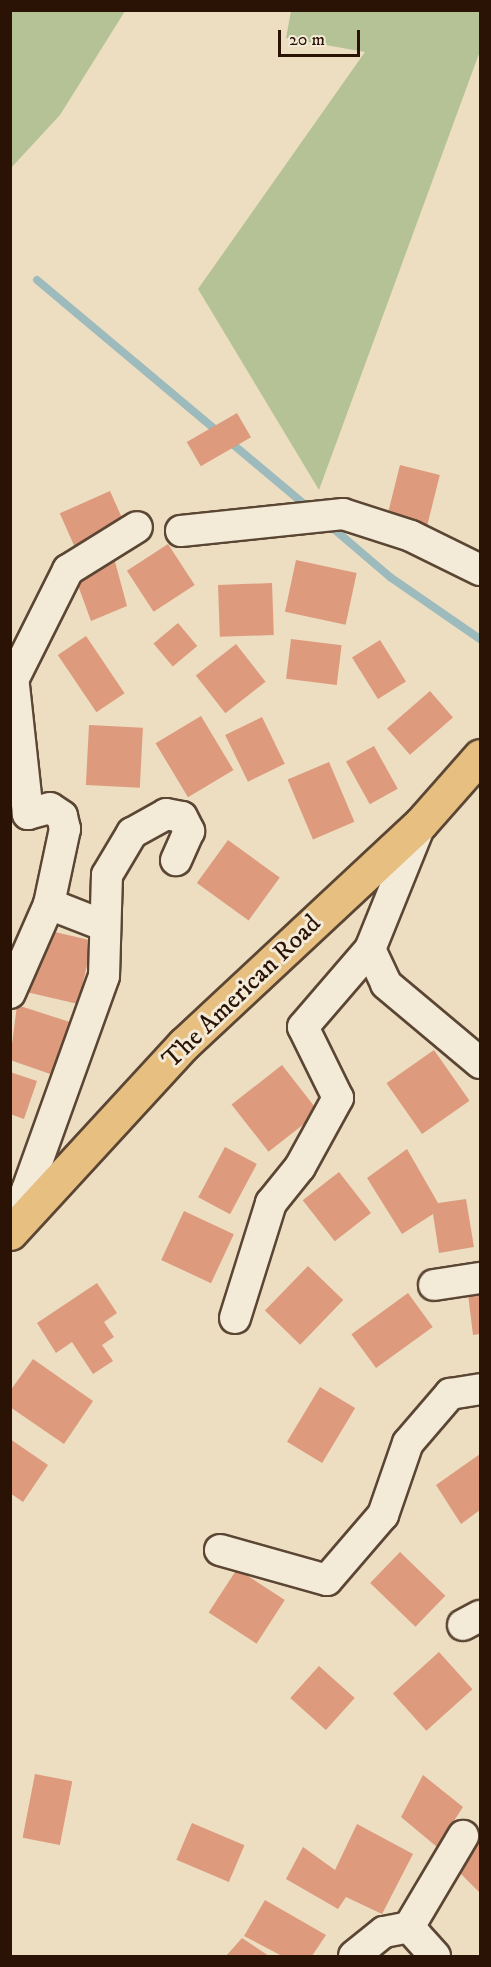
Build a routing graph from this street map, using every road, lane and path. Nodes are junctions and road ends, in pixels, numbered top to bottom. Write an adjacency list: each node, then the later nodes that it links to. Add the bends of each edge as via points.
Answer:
1 (137, 526): 4 (street, via 68,570)
2 (181, 531): 3 (street, via 343,514 411,537)
3 (480, 570)
4 (12, 686): 8 (street, via 28,814 50,808 63,816 62,860)
5 (480, 756): 6 (main road, The American Road)
6 (421, 823): 10 (street); 13 (main road, The American Road, via 184,1044)
7 (176, 860): 9 (street, via 189,831 182,817 153,817 132,833 106,875)
8 (49, 904): 9 (street); 11 (street)
9 (105, 926): 13 (street, via 104,976 27,1190)
10 (370, 949): 12 (street, via 386,984); 16 (street, via 303,1027 338,1098 300,1167 271,1203)
11 (10, 993)
12 (480, 1063)
13 (19, 1224)
14 (480, 1278): 15 (street)
15 (434, 1285)
16 (235, 1318)
17 (480, 1389): 18 (street, via 450,1394 408,1443 383,1515 327,1580)
18 (220, 1550)
19 (463, 1836): 20 (street)
20 (409, 1928): 21 (street, via 384,1932); 22 (street)
21 (354, 1956)
22 (435, 1956)

